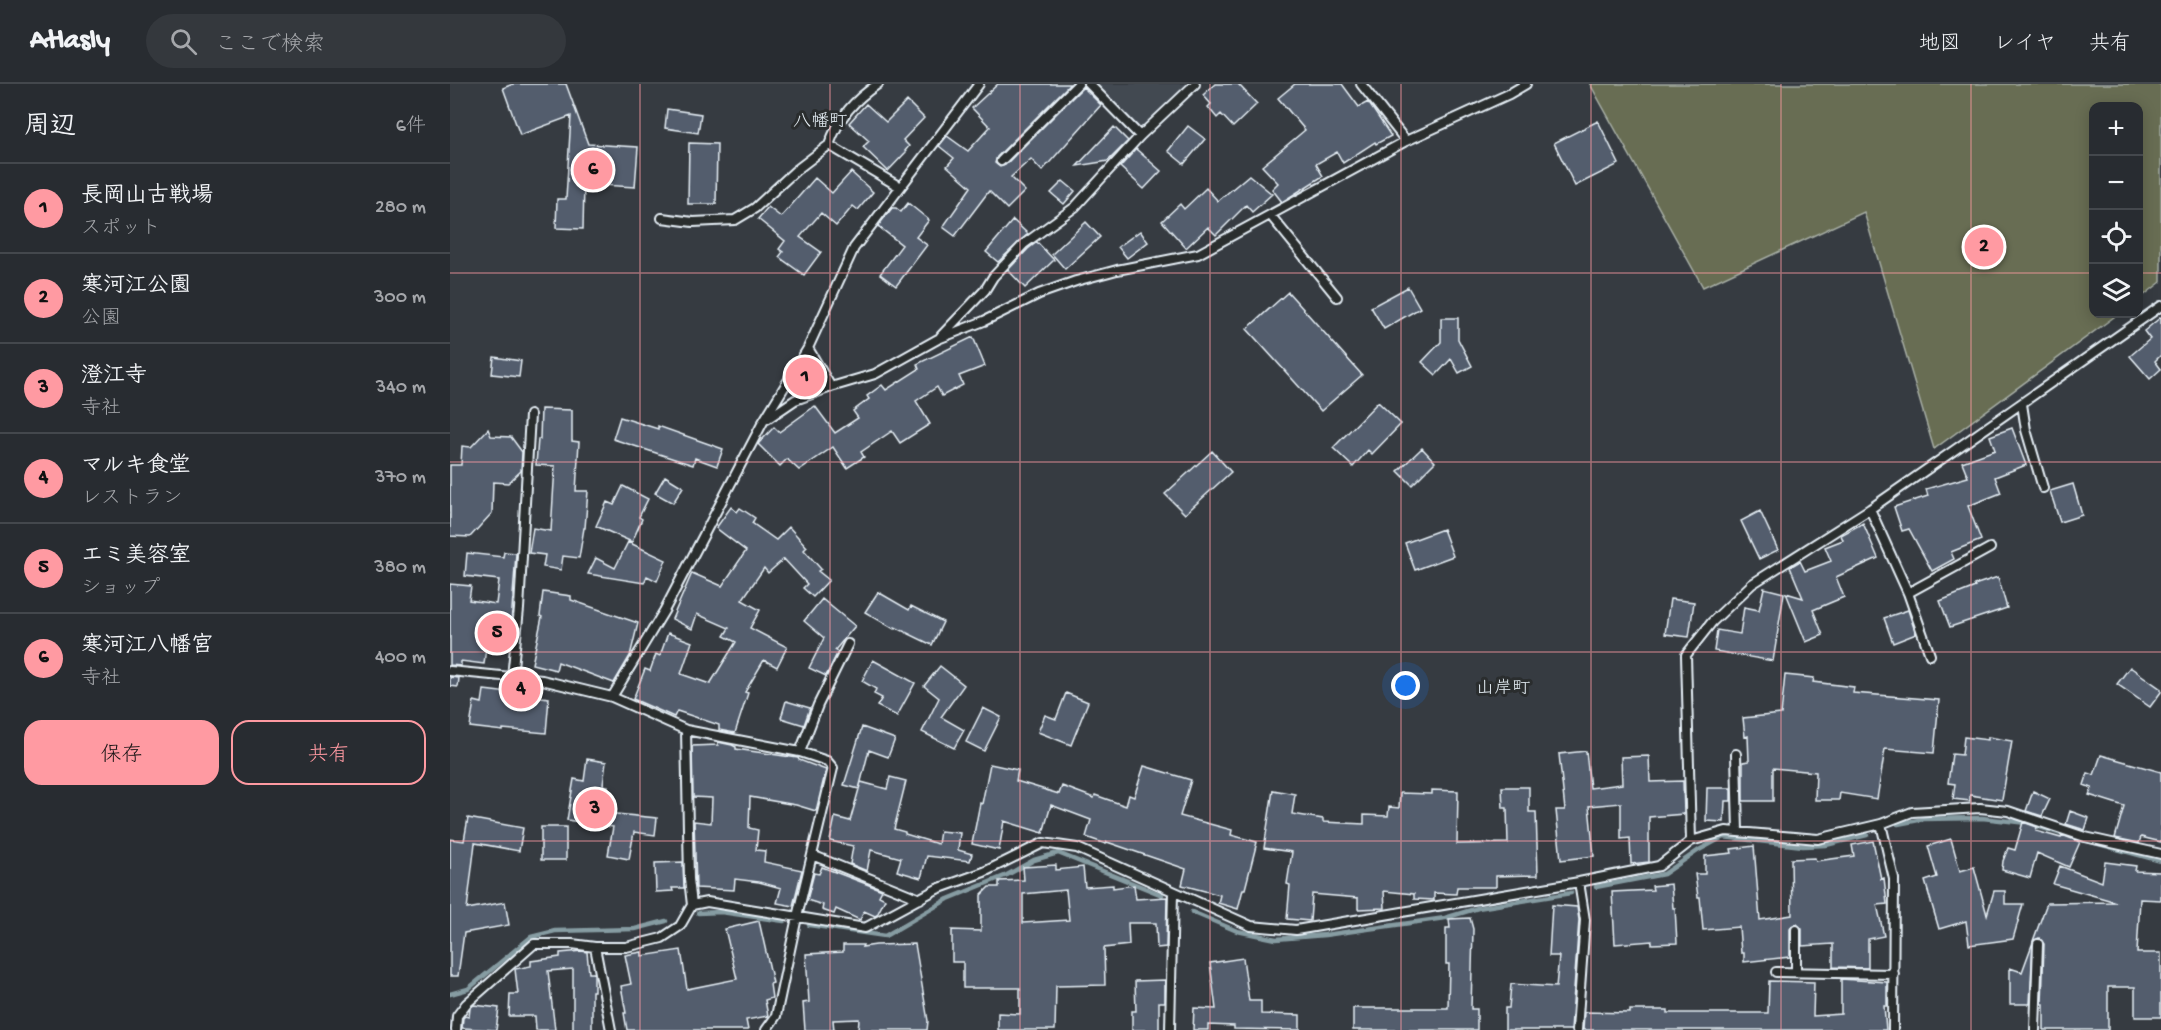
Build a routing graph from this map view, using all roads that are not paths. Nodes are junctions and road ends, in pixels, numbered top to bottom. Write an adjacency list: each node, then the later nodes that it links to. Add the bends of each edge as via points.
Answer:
1 (878, 84): 10 (lane, via 844,113)
2 (979, 84): 12 (lane)
3 (1078, 84): 11 (lane)
4 (1089, 84): 8 (lane)
5 (1195, 84): 8 (lane)
6 (1361, 84): 9 (lane)
7 (1526, 84): 9 (lane)
8 (1140, 136): 17 (lane, via 1075,207 1024,244)
9 (1406, 141): 13 (lane)
10 (829, 145): 12 (lane); 14 (lane, via 755,208 735,220 693,222)
11 (1001, 161)
12 (900, 187): 18 (lane, via 854,248)
13 (1272, 216): 15 (lane); 17 (lane, via 1198,254 1076,281)
14 (662, 218)
15 (1337, 297)
16 (2161, 306): 20 (lane)
17 (938, 339): 19 (lane, via 875,374)
18 (808, 348): 19 (lane); 22 (lane)
19 (831, 387): 22 (lane, via 795,400)
20 (2022, 404): 23 (lane); 24 (lane)
21 (530, 415): 30 (lane)
22 (763, 422): 31 (lane, via 664,611)
23 (2043, 488)
24 (1870, 509): 26 (lane); 37 (lane, via 1752,584 1712,622 1686,655)
25 (1990, 548): 26 (lane)
26 (1908, 593): 28 (lane)
27 (848, 644): 33 (lane)
28 (1930, 655)
29 (450, 671): 30 (lane)
30 (512, 677): 31 (lane)
31 (612, 697): 32 (lane)
32 (686, 730): 33 (lane); 43 (lane)
33 (800, 752): 39 (lane, via 827,761 833,768)
34 (1737, 754): 36 (lane)
35 (1881, 824): 36 (lane, via 1818,838); 38 (lane, via 1912,812 1980,808 2008,811 2085,837); 50 (lane, via 1894,879)
36 (1738, 832): 37 (lane, via 1726,831)
37 (1691, 842): 40 (lane, via 1659,866)
38 (2161, 854)
39 (812, 855): 42 (lane); 44 (lane)
40 (1579, 882): 41 (lane, via 1296,930 1251,926); 55 (lane, via 1586,920)
41 (1173, 892): 42 (lane, via 1077,848 1043,843); 54 (lane)
42 (920, 898): 44 (lane, via 865,928)
43 (692, 905): 44 (lane, via 707,902); 47 (lane, via 680,926 662,938 627,946)
44 (797, 917): 53 (lane, via 776,1016)
45 (1796, 930): 49 (lane)
46 (2038, 944): 57 (lane)
47 (595, 947): 51 (lane, via 534,944 466,1004 457,1016); 52 (lane)
48 (1776, 972): 49 (lane)
49 (1796, 972): 50 (lane)
50 (1894, 974): 56 (lane)
51 (456, 1030)
52 (611, 1030)
53 (766, 1030)
54 (1170, 1030)
55 (1577, 1030)
56 (1893, 1030)
57 (2035, 1030)

